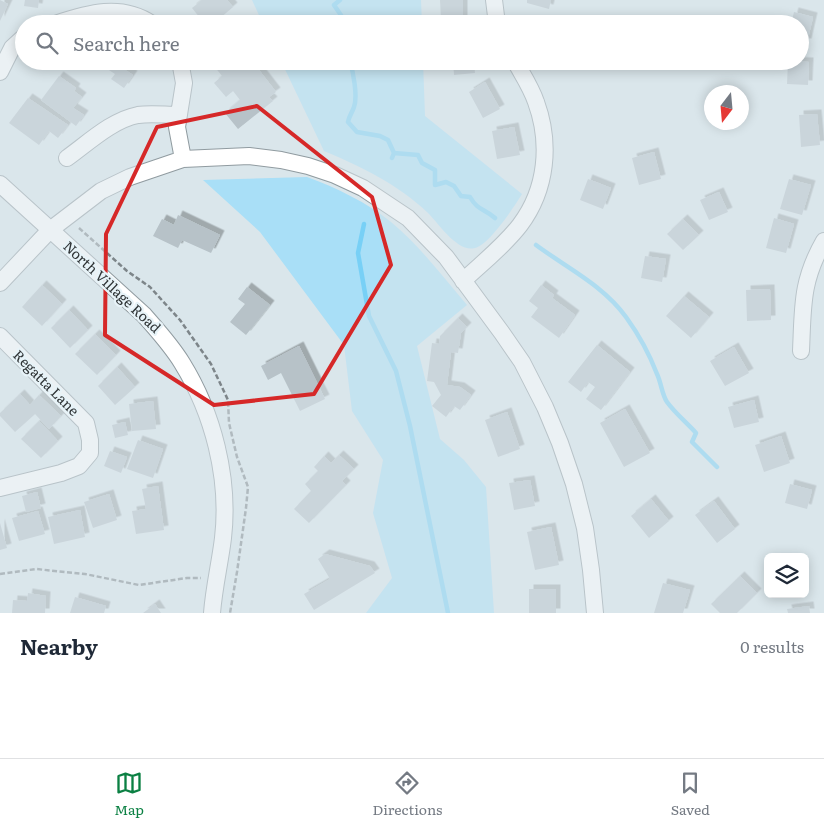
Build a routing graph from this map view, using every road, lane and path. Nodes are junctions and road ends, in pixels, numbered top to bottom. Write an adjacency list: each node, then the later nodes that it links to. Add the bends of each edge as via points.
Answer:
1 (494, 0): 4 (street)
2 (83, 15): 3 (street, via 119,11)
3 (137, 15)
4 (496, 15)
5 (15, 45): 8 (street)
6 (182, 70): 9 (street, via 184,84)
7 (520, 70): 15 (street, via 536,100 542,120 545,156 540,185 520,224)
8 (0, 72)
9 (178, 115): 10 (street, via 149,114 124,119); 11 (street, via 177,134)
10 (67, 158)
11 (183, 159): 13 (street, via 101,191); 15 (street, via 249,156 281,160 335,175 375,195 408,218)
12 (0, 184): 13 (street, North Village Road)
13 (50, 230): 16 (street); 22 (street, North Village Road, via 144,314 163,336 196,389 209,419 218,450 224,495 223,537)
14 (824, 241): 18 (street, via 813,260 803,295)
15 (463, 281): 23 (street, via 522,362 560,443 585,528)
16 (0, 283)
17 (0, 336): 19 (street, Regatta Lane, via 86,423 90,453 79,466 70,470)
18 (801, 351)
19 (0, 488)
20 (0, 574): 21 (path, via 36,569 85,574 139,585)
21 (202, 578)
22 (212, 613)
23 (594, 613)

